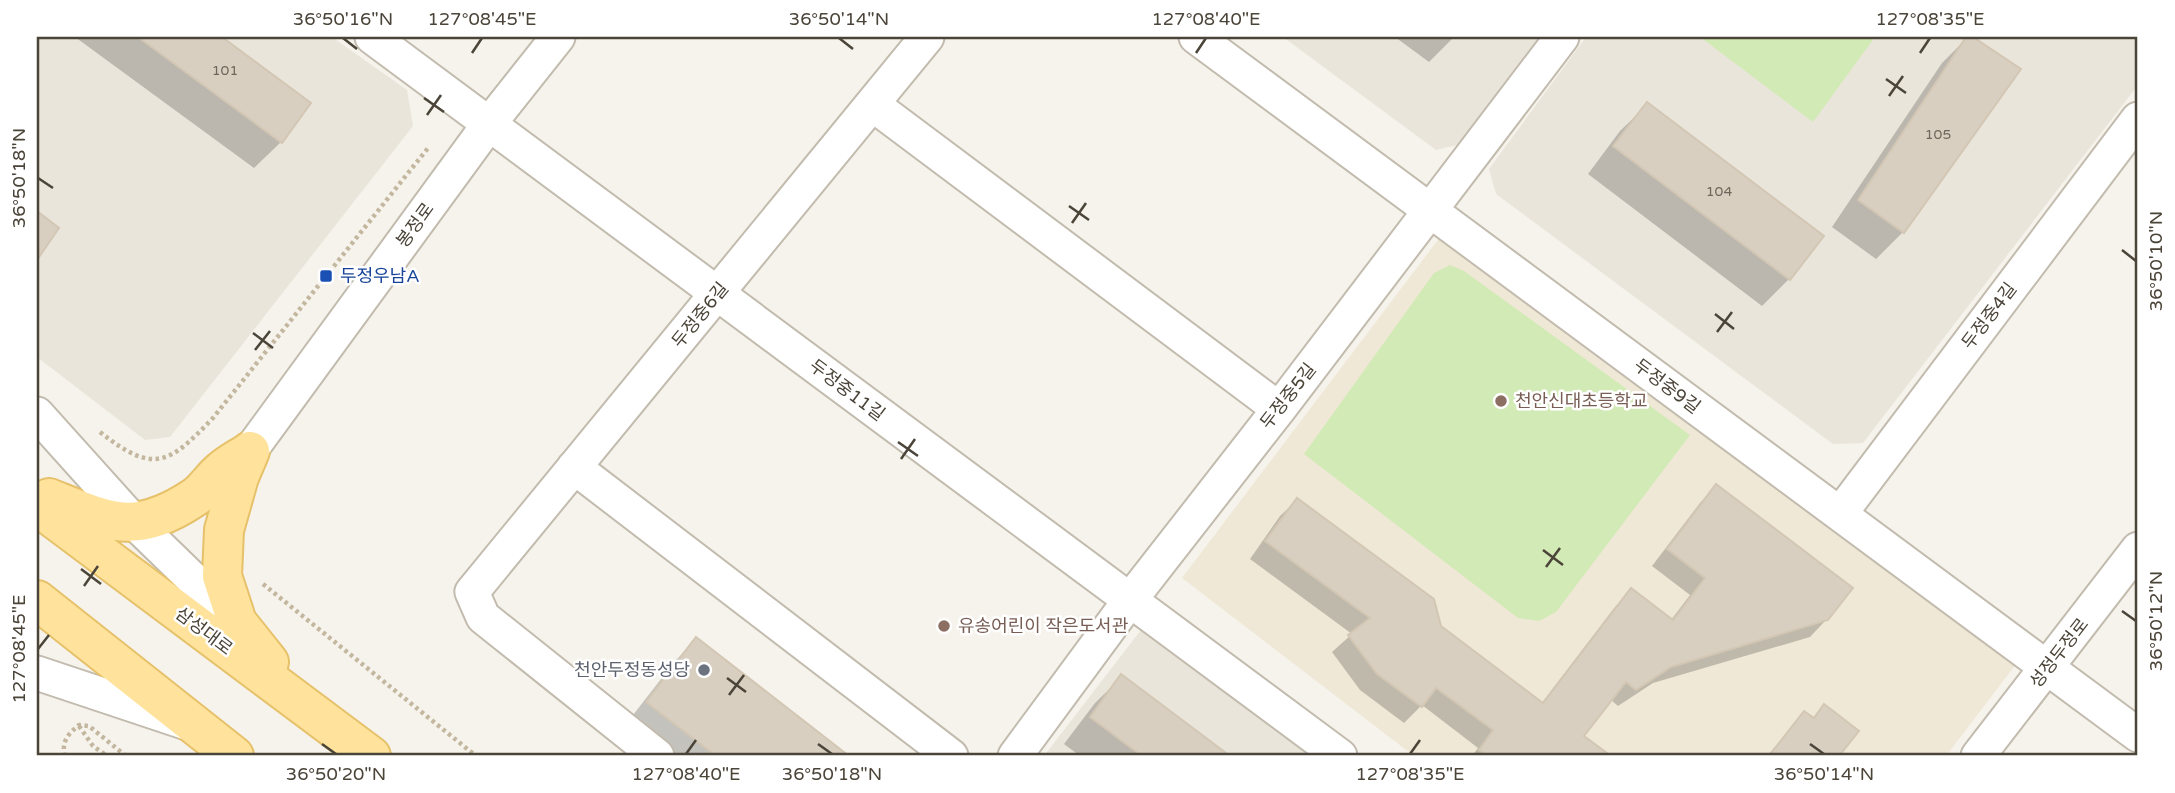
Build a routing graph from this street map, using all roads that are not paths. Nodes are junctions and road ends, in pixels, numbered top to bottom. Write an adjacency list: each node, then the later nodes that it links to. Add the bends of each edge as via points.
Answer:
1 (372, 37): 8 (street, 두정중11길)
2 (558, 37): 8 (street, 봉정로)
3 (927, 37): 6 (street, 두정중6길)
4 (1196, 37): 9 (street, 두정중9길)
5 (1563, 37): 9 (street, 두정중5길)
6 (872, 104): 10 (street, 두정중6길); 11 (street)
7 (2138, 118): 17 (street, 두정중4길)
8 (489, 124): 10 (street, 두정중11길); 13 (street, 봉정로)
9 (1430, 210): 11 (street, 두정중5길); 17 (street, 두정중9길)
10 (717, 294): 14 (street, 두정중6길); 21 (street, 두정중11길)
11 (1279, 409): 21 (street, 두정중5길)
12 (37, 414): 18 (street)
13 (250, 451): 18 (main road, via 223,469 197,496); 22 (main road, via 224,530 222,576)
14 (574, 467): 30 (street, 두정중6길, via 472,592 483,617); 31 (street)
15 (37, 493): 18 (main road, via 104,520)
16 (37, 506): 25 (main road, 삼성대로)
17 (1840, 514): 23 (street, 두정중9길)
18 (135, 523): 22 (street)
19 (2138, 549): 23 (street, 성정두정로)
20 (37, 600): 26 (main road)
21 (1130, 600): 32 (street, 두정중5길); 33 (street, 두정중11길)
22 (237, 622): 25 (main road)
23 (2048, 668): 27 (street, 두정중9길); 34 (street, 성정두정로)
24 (37, 673): 26 (street)
25 (301, 703): 29 (main road, 삼성대로)
26 (194, 725): 28 (main road)
27 (2138, 735)
28 (234, 756)
29 (370, 756)
30 (657, 756)
31 (951, 756)
32 (1015, 756)
33 (1340, 756)
34 (1978, 756)

